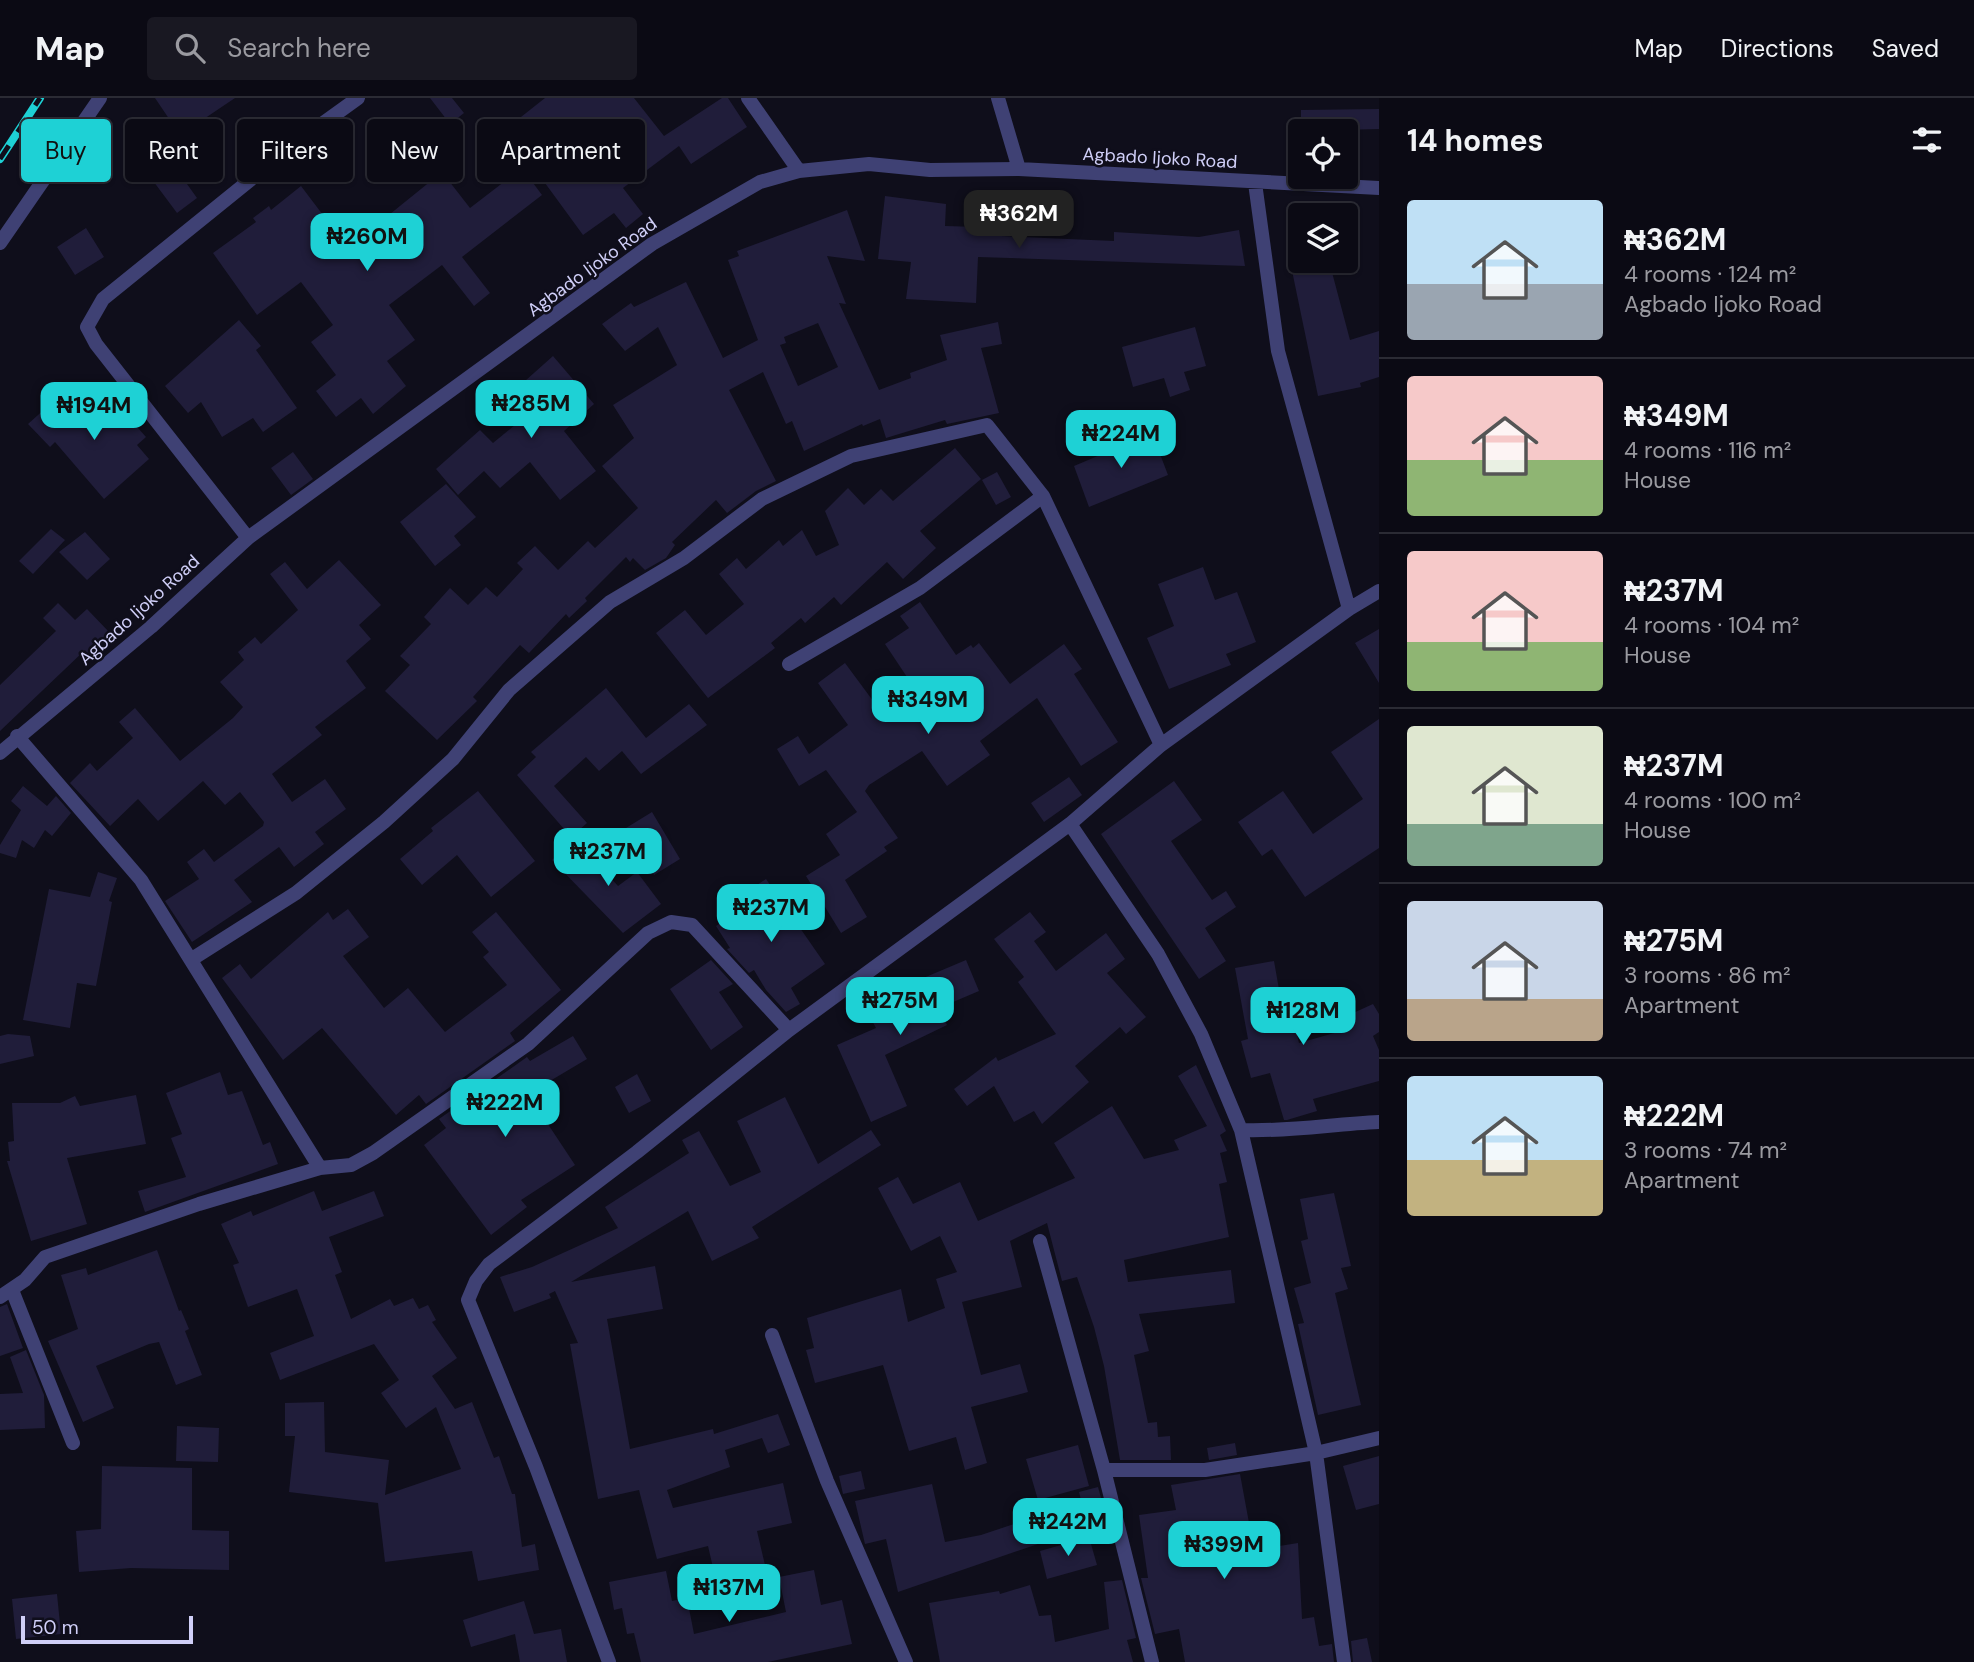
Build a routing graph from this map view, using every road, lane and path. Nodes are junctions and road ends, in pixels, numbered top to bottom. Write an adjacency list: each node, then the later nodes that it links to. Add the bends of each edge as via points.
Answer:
1 (100, 98): 9 (street)
2 (358, 98): 11 (street, via 103,299 88,327 96,344)
3 (748, 98): 6 (street)
4 (998, 98): 5 (street)
5 (1019, 169): 6 (street, Agbado Ijoko Road, via 930,170 869,164); 7 (street, Agbado Ijoko Road)
6 (799, 171): 11 (street, Agbado Ijoko Road, via 760,181 652,244)
7 (1255, 183): 8 (street, Agbado Ijoko Road); 13 (street, via 1278,351)
8 (1379, 188)
9 (0, 243)
10 (1043, 496): 14 (street, via 920,589); 16 (street); 19 (street, via 987,425 851,456 762,499 684,558 610,602 509,690 453,759 296,894)
11 (248, 538): 15 (street, Agbado Ijoko Road, via 90,679)
12 (1379, 591): 13 (street)
13 (1349, 609): 16 (street)
14 (789, 664)
15 (17, 736): 17 (street, Agbado Ijoko Road); 19 (street, via 141,880)
16 (1161, 745): 18 (street)
17 (0, 753)
18 (1070, 824): 20 (street); 22 (street, via 1158,954 1201,1034)
19 (192, 958): 23 (street)
20 (789, 1030): 23 (street, via 692,925 671,922 648,933 527,1044 384,1145 351,1165); 31 (street, via 489,1264 468,1300)
21 (1379, 1122): 22 (street, via 1289,1132)
22 (1241, 1130): 29 (street)
23 (320, 1168): 25 (street, via 45,1257)
24 (1040, 1241): 30 (street)
25 (6, 1294): 28 (street)
26 (772, 1335): 32 (street, via 827,1481)
27 (1379, 1438): 29 (street)
28 (73, 1443)
29 (1316, 1452): 30 (street, via 1205,1469); 34 (street)
30 (1104, 1470): 33 (street)
31 (609, 1662)
32 (906, 1662)
33 (1152, 1662)
34 (1344, 1662)

